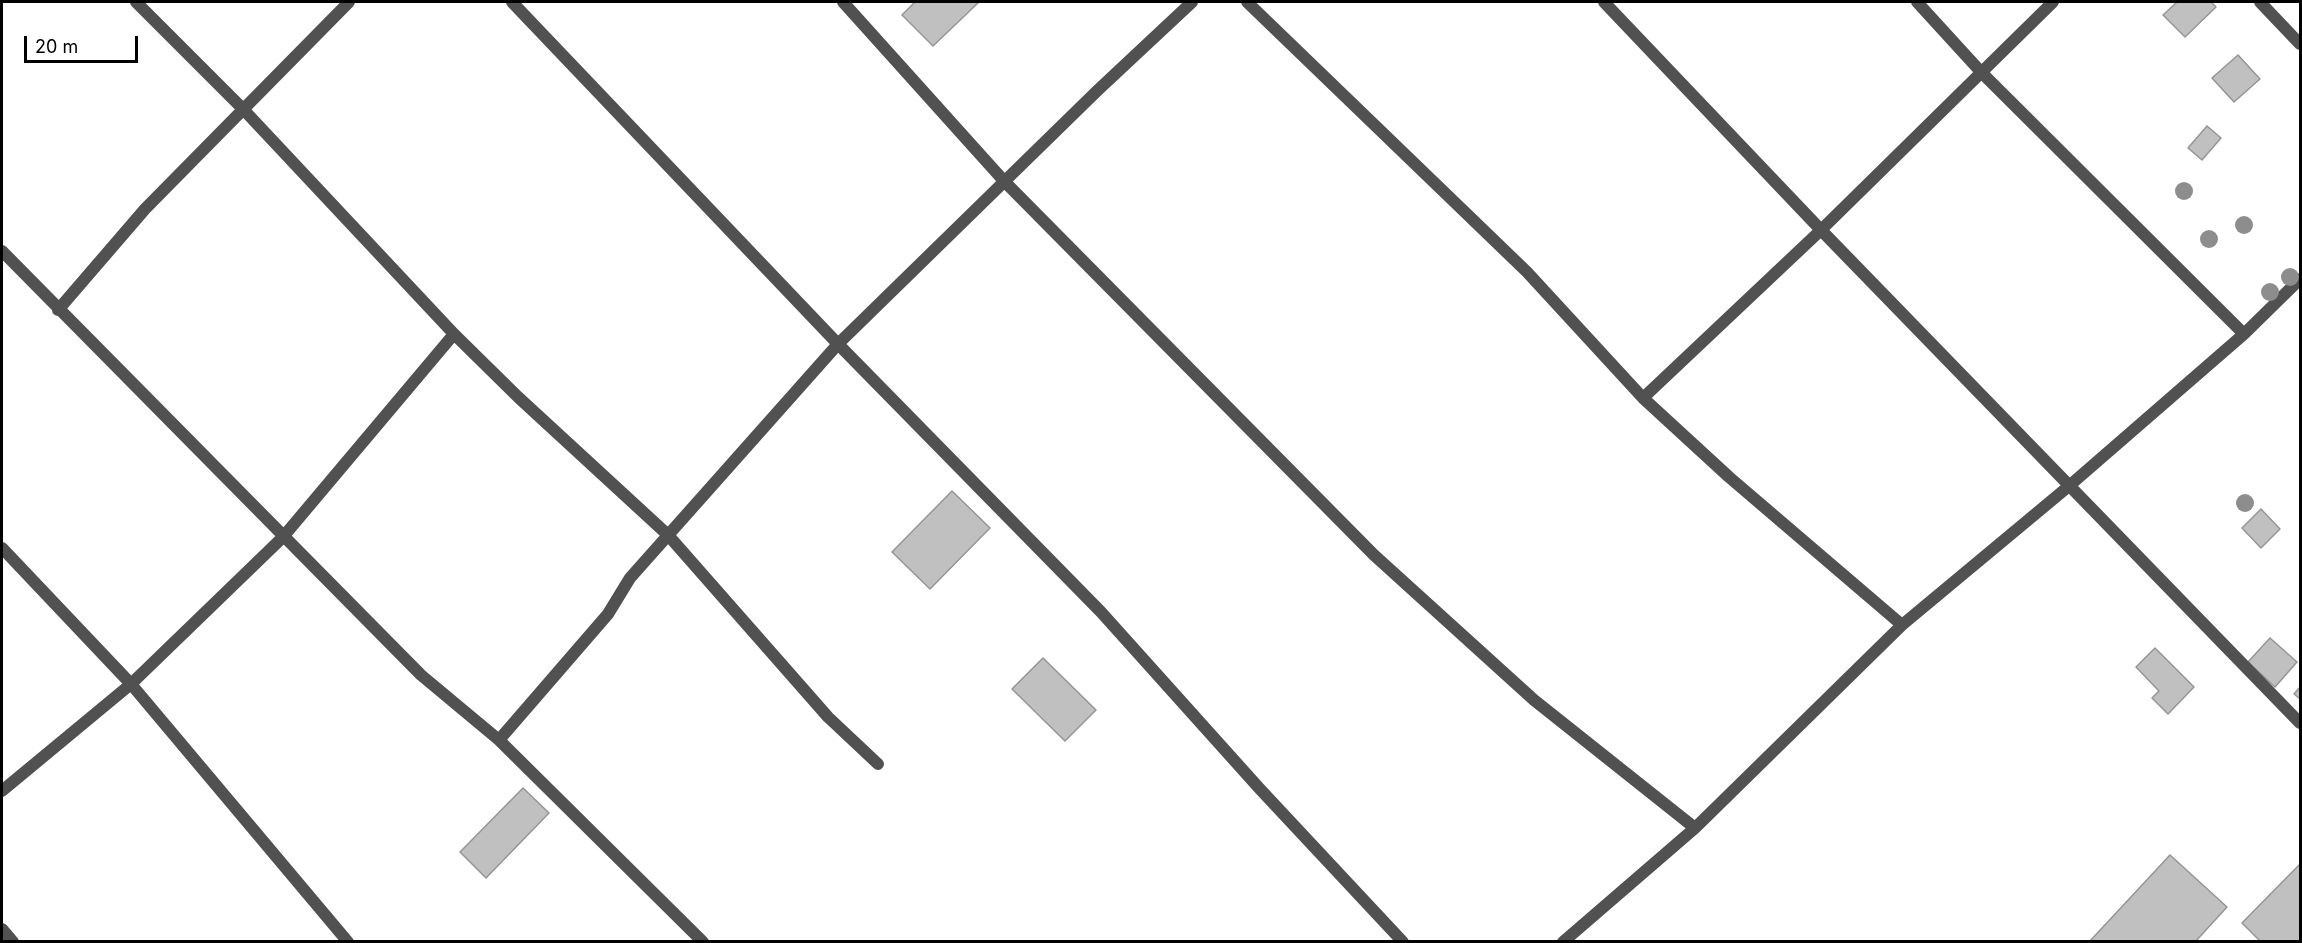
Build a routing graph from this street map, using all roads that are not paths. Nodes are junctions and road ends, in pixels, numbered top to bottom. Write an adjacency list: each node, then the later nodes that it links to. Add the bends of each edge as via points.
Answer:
1 (136, 2): 13 (street)
2 (349, 2): 13 (street)
3 (512, 2): 21 (street)
4 (843, 2): 14 (street)
5 (1192, 2): 14 (street)
6 (1247, 2): 22 (street, via 1527,272)
7 (1604, 2): 15 (street)
8 (1917, 2): 12 (street)
9 (2053, 2): 12 (street)
10 (2260, 2): 11 (street)
11 (2301, 44)
12 (1981, 72): 15 (street); 20 (street)
13 (243, 109): 18 (street, via 145,209); 19 (street)
14 (1004, 181): 21 (street); 33 (street, via 1374,555 1534,700)
15 (1821, 230): 22 (street); 23 (street)
16 (2, 251): 18 (street)
17 (2301, 279): 20 (street)
18 (58, 310): 25 (street)
19 (454, 334): 24 (street); 25 (street)
20 (2244, 334): 23 (street)
21 (838, 344): 24 (street); 38 (street, via 1101,612)
22 (1643, 398): 27 (street)
23 (2069, 486): 27 (street); 29 (street)
24 (668, 535): 30 (street, via 630,578 608,614); 31 (street, via 828,717)
25 (283, 537): 28 (street); 30 (street, via 421,675)
26 (2, 548): 28 (street)
27 (1902, 625): 33 (street)
28 (131, 684): 32 (street); 36 (street)
29 (2301, 723)
30 (499, 740): 37 (street)
31 (878, 764)
32 (2, 790)
33 (1695, 828): 39 (street)
34 (2, 929): 35 (street)
35 (14, 942)
36 (348, 942)
37 (703, 942)
38 (1403, 942)
39 (1563, 942)

